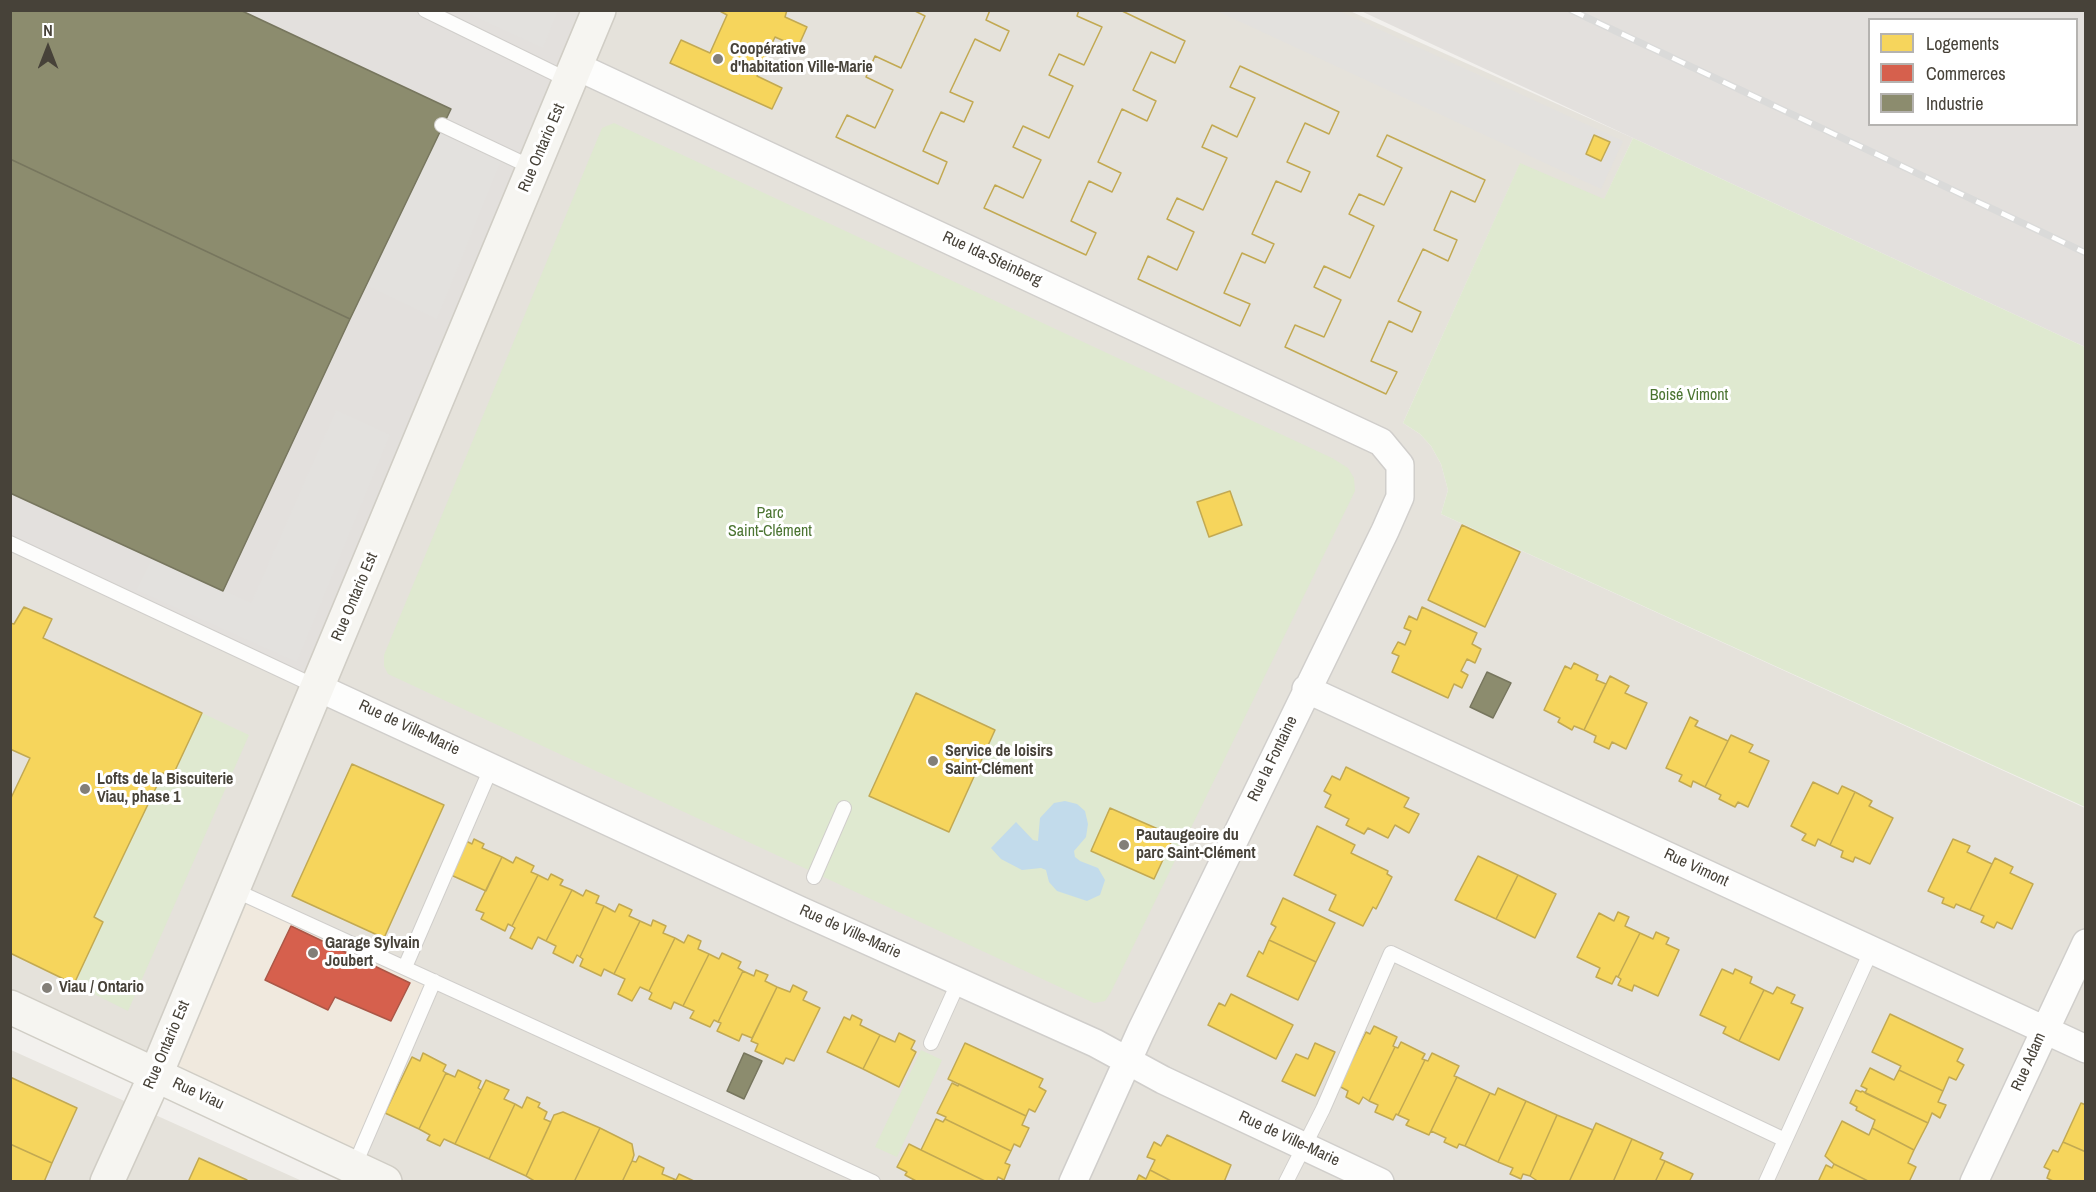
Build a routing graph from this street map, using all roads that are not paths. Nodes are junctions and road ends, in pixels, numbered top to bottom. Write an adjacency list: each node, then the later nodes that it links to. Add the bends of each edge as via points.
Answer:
1 (425, 10): 3 (lane)
2 (599, 10): 3 (main road, Rue Ontario Est)
3 (573, 73): 5 (main road, Rue Ontario Est); 6 (street, Rue Ida-Steinberg, via 1381,442)
4 (442, 125): 5 (lane)
5 (533, 168): 8 (main road, Rue Ontario Est)
6 (1400, 465): 9 (street, Rue la Fontaine, via 1400,497)
7 (10, 543): 8 (lane)
8 (317, 687): 10 (street, Rue de Ville-Marie); 13 (main road, Rue Ontario Est)
9 (1306, 689): 15 (street, Rue Vimont); 23 (street, Rue la Fontaine)
10 (492, 766): 16 (lane); 18 (street, Rue de Ville-Marie)
11 (844, 808): 12 (lane)
12 (814, 877)
13 (232, 889): 16 (lane); 24 (main road, Rue Ontario Est)
14 (2085, 943): 20 (street, Rue Adam)
15 (1872, 949): 20 (street, Rue Vimont); 25 (lane)
16 (405, 967): 17 (lane)
17 (434, 981): 27 (lane); 30 (lane)
18 (958, 981): 21 (lane); 23 (street, Rue de Ville-Marie)
19 (10, 1006): 24 (main road, Rue Viau)
20 (2044, 1029): 22 (street, Rue Vimont); 35 (street, Rue Adam)
21 (932, 1043)
22 (2085, 1049)
23 (1127, 1061): 26 (street, Rue de Ville-Marie); 31 (street, Rue la Fontaine)
24 (156, 1074): 27 (main road, Rue Viau); 28 (main road, Rue Ontario Est)
25 (1785, 1140): 26 (lane, via 1391,953); 34 (lane)
26 (1305, 1146): 32 (lane); 33 (street, Rue de Ville-Marie)
27 (351, 1174): 29 (main road, Rue Viau)
28 (107, 1182)
29 (385, 1182)
30 (873, 1182)
31 (1073, 1182)
32 (1286, 1182)
33 (1380, 1182)
34 (1767, 1182)
35 (1974, 1182)

